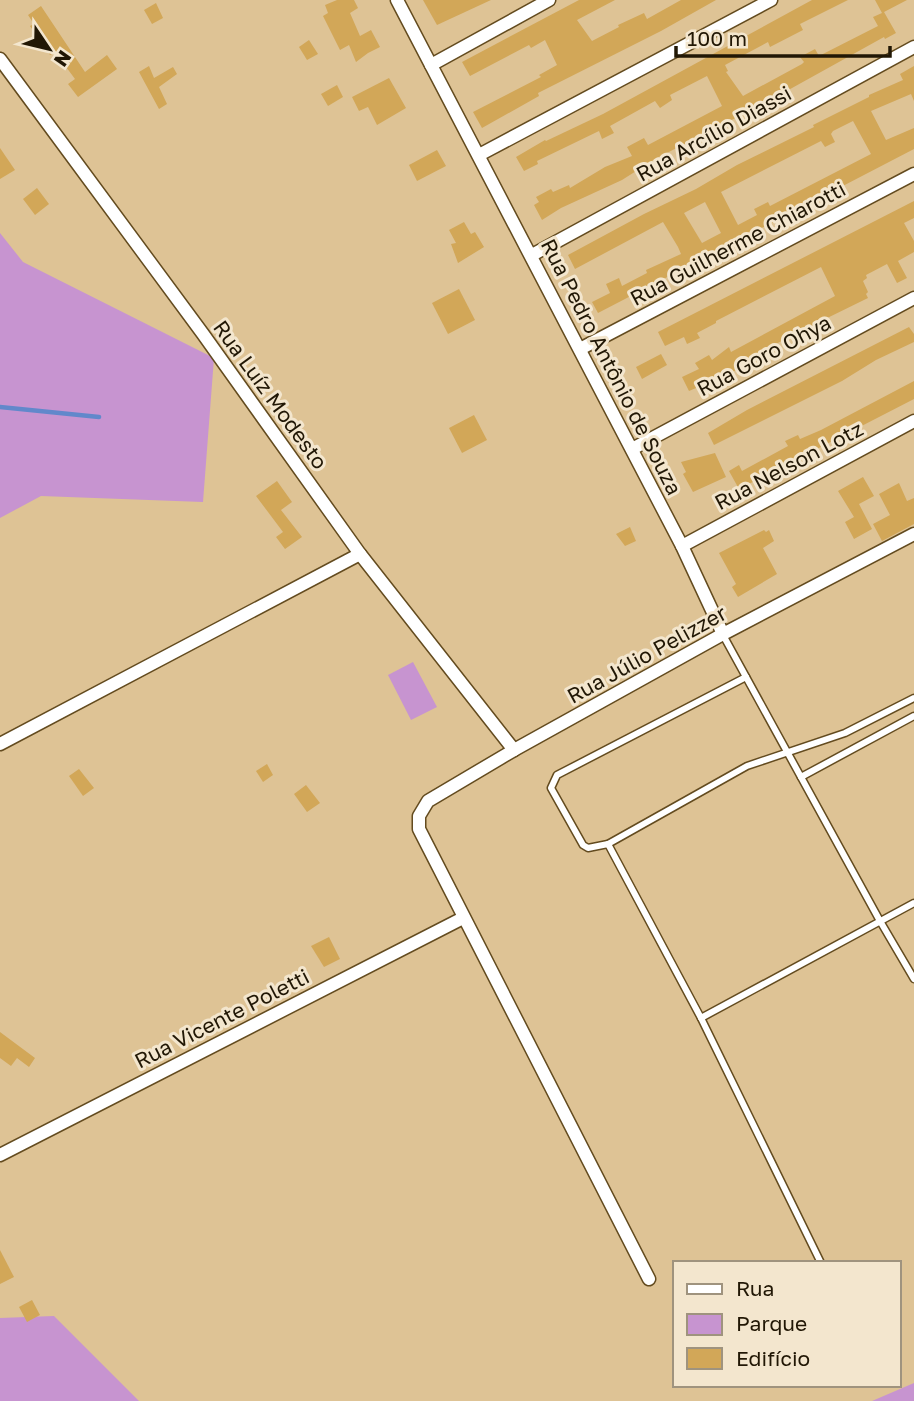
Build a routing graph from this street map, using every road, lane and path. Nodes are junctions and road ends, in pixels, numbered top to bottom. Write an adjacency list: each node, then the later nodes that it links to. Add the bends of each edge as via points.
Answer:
1 (397, 0): 6 (street, Rua Pedro Antônio de Souza)
2 (549, 0): 6 (street)
3 (771, 0): 7 (street)
4 (914, 47): 9 (street, Rua Arcílio Diassi)
5 (0, 59): 16 (street, Rua Luíz Modesto)
6 (431, 65): 7 (street, Rua Pedro Antônio de Souza)
7 (479, 155): 9 (street, Rua Pedro Antônio de Souza)
8 (914, 174): 11 (street, Rua Guilherme Chiarotti)
9 (532, 255): 11 (street, Rua Pedro Antônio de Souza)
10 (914, 298): 13 (street, Rua Goro Ohya)
11 (580, 349): 13 (street, Rua Pedro Antônio de Souza)
12 (914, 421): 15 (street, Rua Nelson Lotz)
13 (632, 449): 15 (street, Rua Pedro Antônio de Souza)
14 (914, 534): 17 (street, Rua Júlio Pelizzer)
15 (682, 546): 17 (street, Rua Pedro Antônio de Souza)
16 (360, 554): 21 (street); 22 (street, Rua Luíz Modesto)
17 (723, 634): 18 (lane, Rua Pedro Antônio de Souza); 22 (street, Rua Júlio Pelizzer)
18 (746, 677): 23 (lane, Rua Pedro Antônio de Souza); 25 (lane, via 557,775 551,788 583,845)
19 (914, 698): 23 (lane, via 845,733)
20 (914, 716): 24 (lane)
21 (0, 744)
22 (514, 750): 27 (street, Rua Júlio Pelizzer, via 428,801 419,816 419,829)
23 (787, 752): 24 (lane, Rua Pedro Antônio de Souza); 25 (lane, via 747,766)
24 (801, 777): 28 (lane, Rua Pedro Antônio de Souza)
25 (608, 844): 30 (lane)
26 (914, 903): 28 (lane)
27 (463, 918): 31 (street, Rua Vicente Poletti); 33 (street)
28 (880, 921): 29 (lane, Rua Pedro Antônio de Souza); 30 (lane)
29 (914, 979)
30 (701, 1018): 32 (lane)
31 (0, 1155)
32 (820, 1261)
33 (649, 1279)

